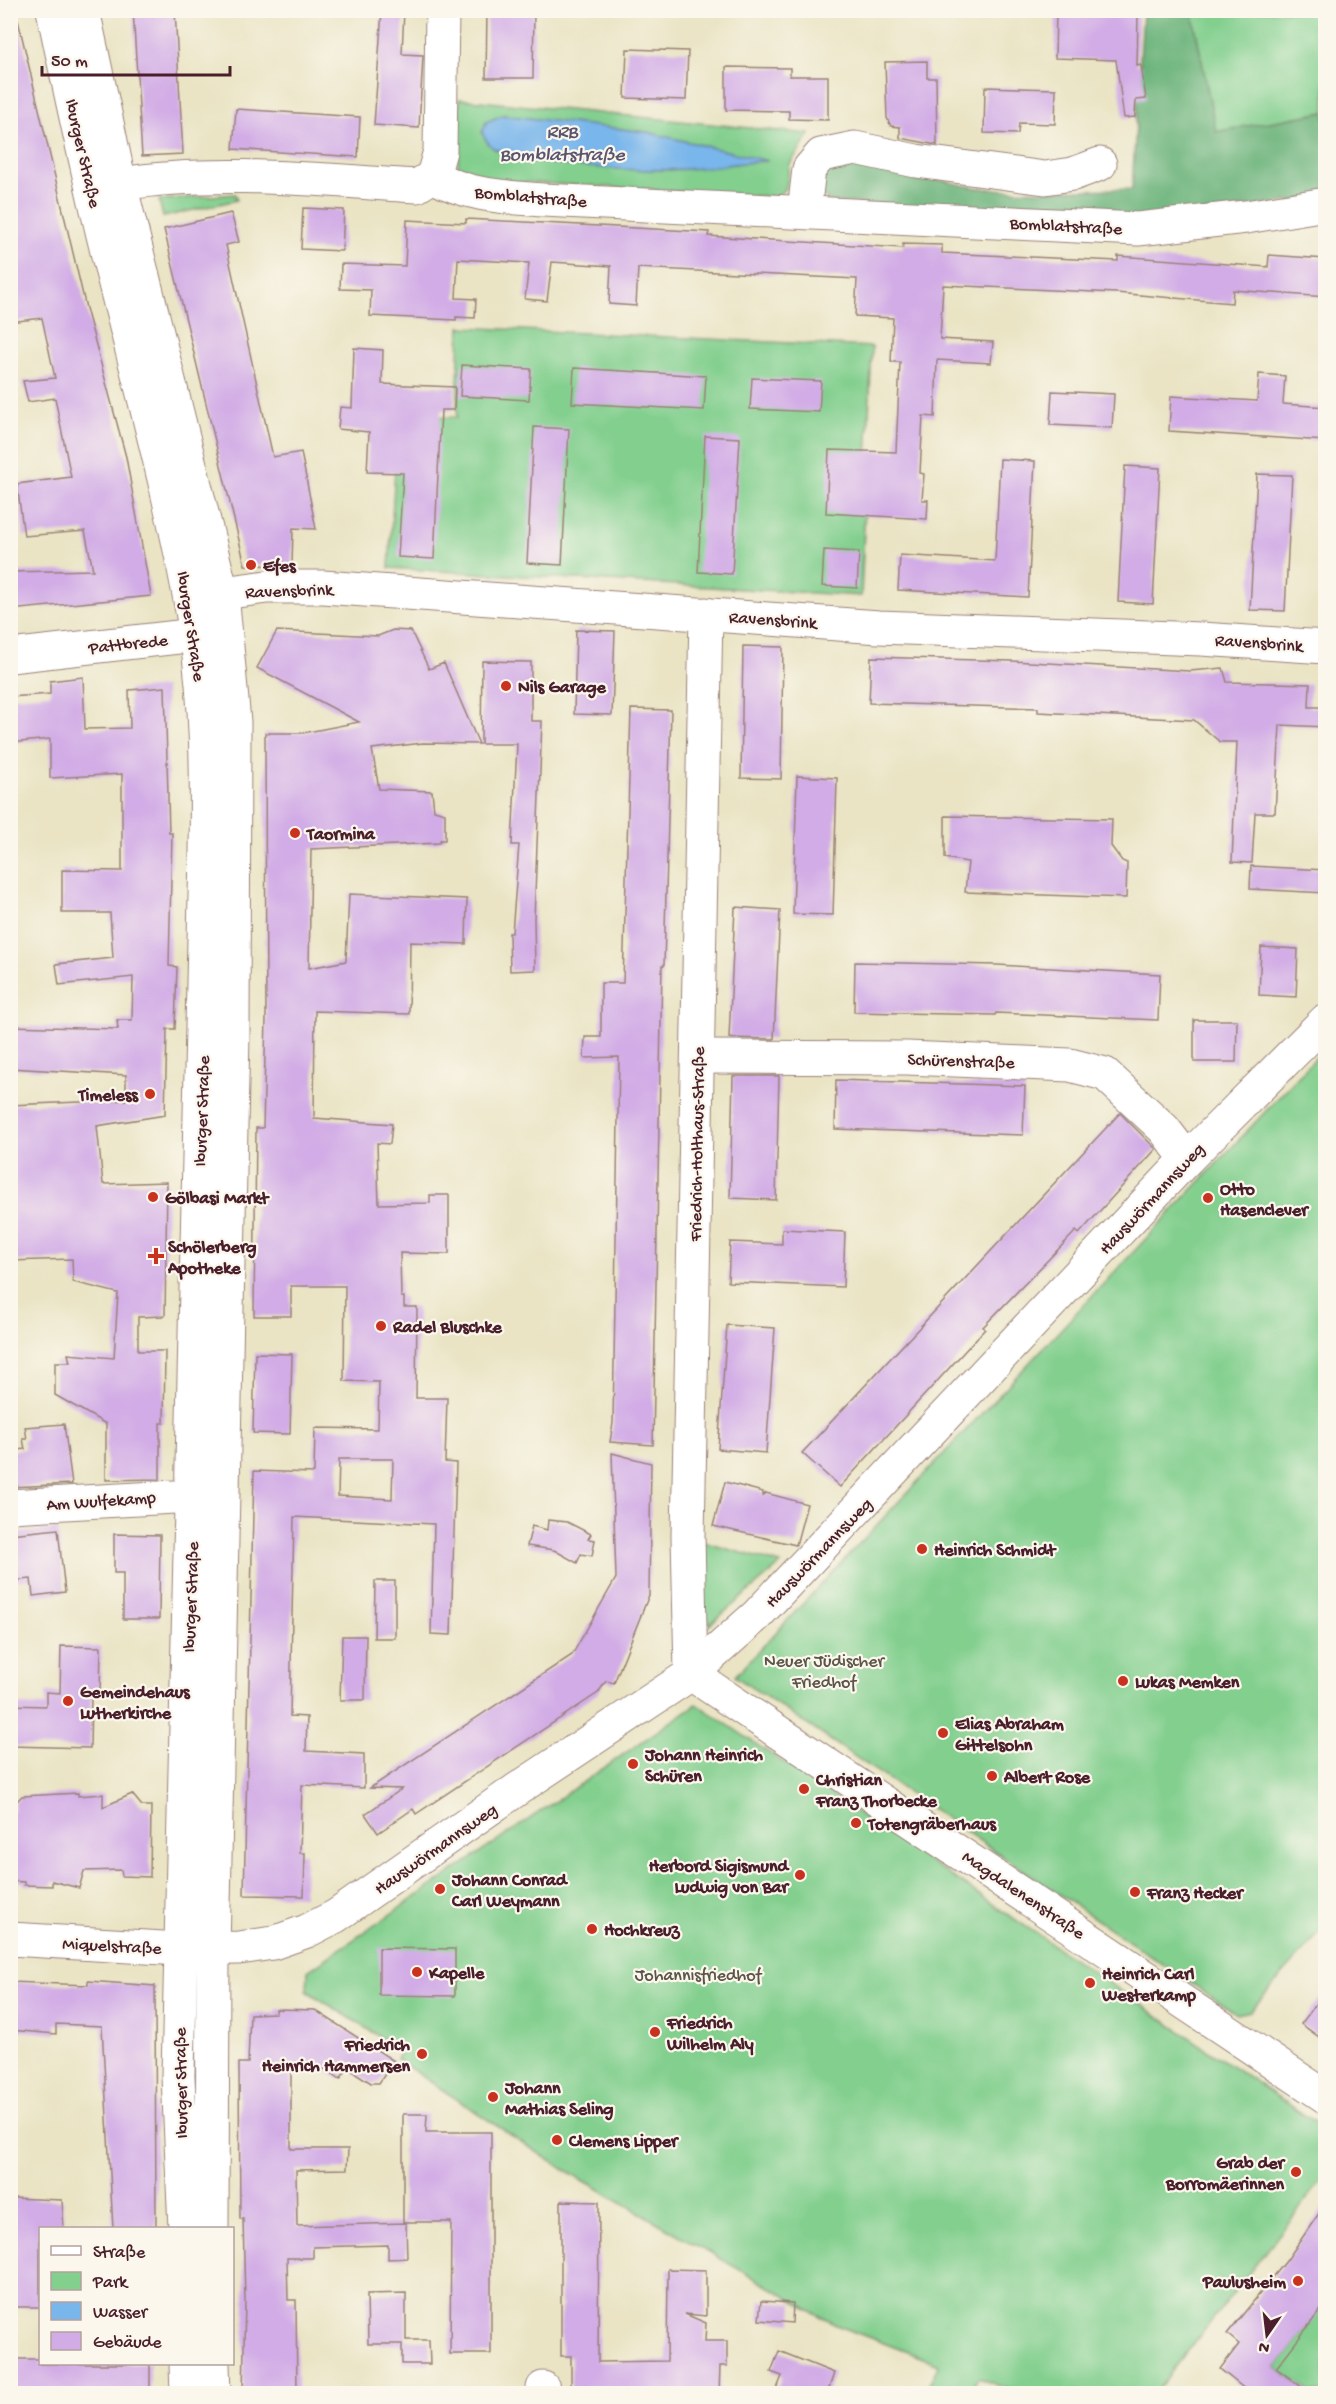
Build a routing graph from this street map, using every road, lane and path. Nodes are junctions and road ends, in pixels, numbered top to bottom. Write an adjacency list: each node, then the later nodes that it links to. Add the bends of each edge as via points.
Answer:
1 (53, 10): 11 (street, Iburger Straße, via 81,148 169,494)
2 (83, 10): 6 (street, Iburger Straße)
3 (442, 10): 5 (street, via 440,151)
4 (1100, 164): 8 (street, via 1073,174 1045,178 916,161 855,148 821,155 809,169)
5 (433, 176): 6 (street, via 417,186 237,177); 8 (street, Bomblatstraße, via 453,188 484,195)
6 (120, 184): 9 (street, Iburger Straße)
7 (1326, 204): 8 (street, Bomblatstraße, via 1138,229)
8 (804, 212)
9 (222, 593): 10 (street, Ravensbrink, via 267,587 323,587); 11 (street); 22 (street, Iburger Straße, via 234,722 235,847)
10 (706, 614): 12 (street, Ravensbrink, via 879,627); 15 (street, Friedrich-Holthaus-Straße)
11 (196, 635): 13 (street, Pattbrede); 17 (street, Iburger Straße, via 207,787)
12 (1326, 647)
13 (10, 656)
14 (1326, 1020): 16 (street, Hauswörmannsweg)
15 (698, 1057): 16 (street, Schürenstraße, via 908,1058 1070,1065 1105,1074 1164,1129); 19 (street, Friedrich-Holthaus-Straße, via 688,1536)
16 (1187, 1159): 19 (street, Hauswörmannsweg, via 758,1615)
17 (193, 1496): 18 (street, Am Wulfekamp); 21 (street, Iburger Straße)
18 (10, 1506)
19 (691, 1674): 22 (street, Hauswörmannsweg, via 336,1916 273,1943); 23 (street, Magdalenenstraße)
20 (10, 1939): 21 (street, Miquelstraße)
21 (180, 1949): 22 (street, Miquelstraße); 24 (street, Iburger Straße, via 178,2076)
22 (213, 1950): 25 (street, Iburger Straße)
23 (1326, 2097)
24 (185, 2227)
25 (212, 2227)
26 (186, 2365): 28 (street)
27 (213, 2365): 29 (street)
28 (187, 2394)
29 (214, 2394)

